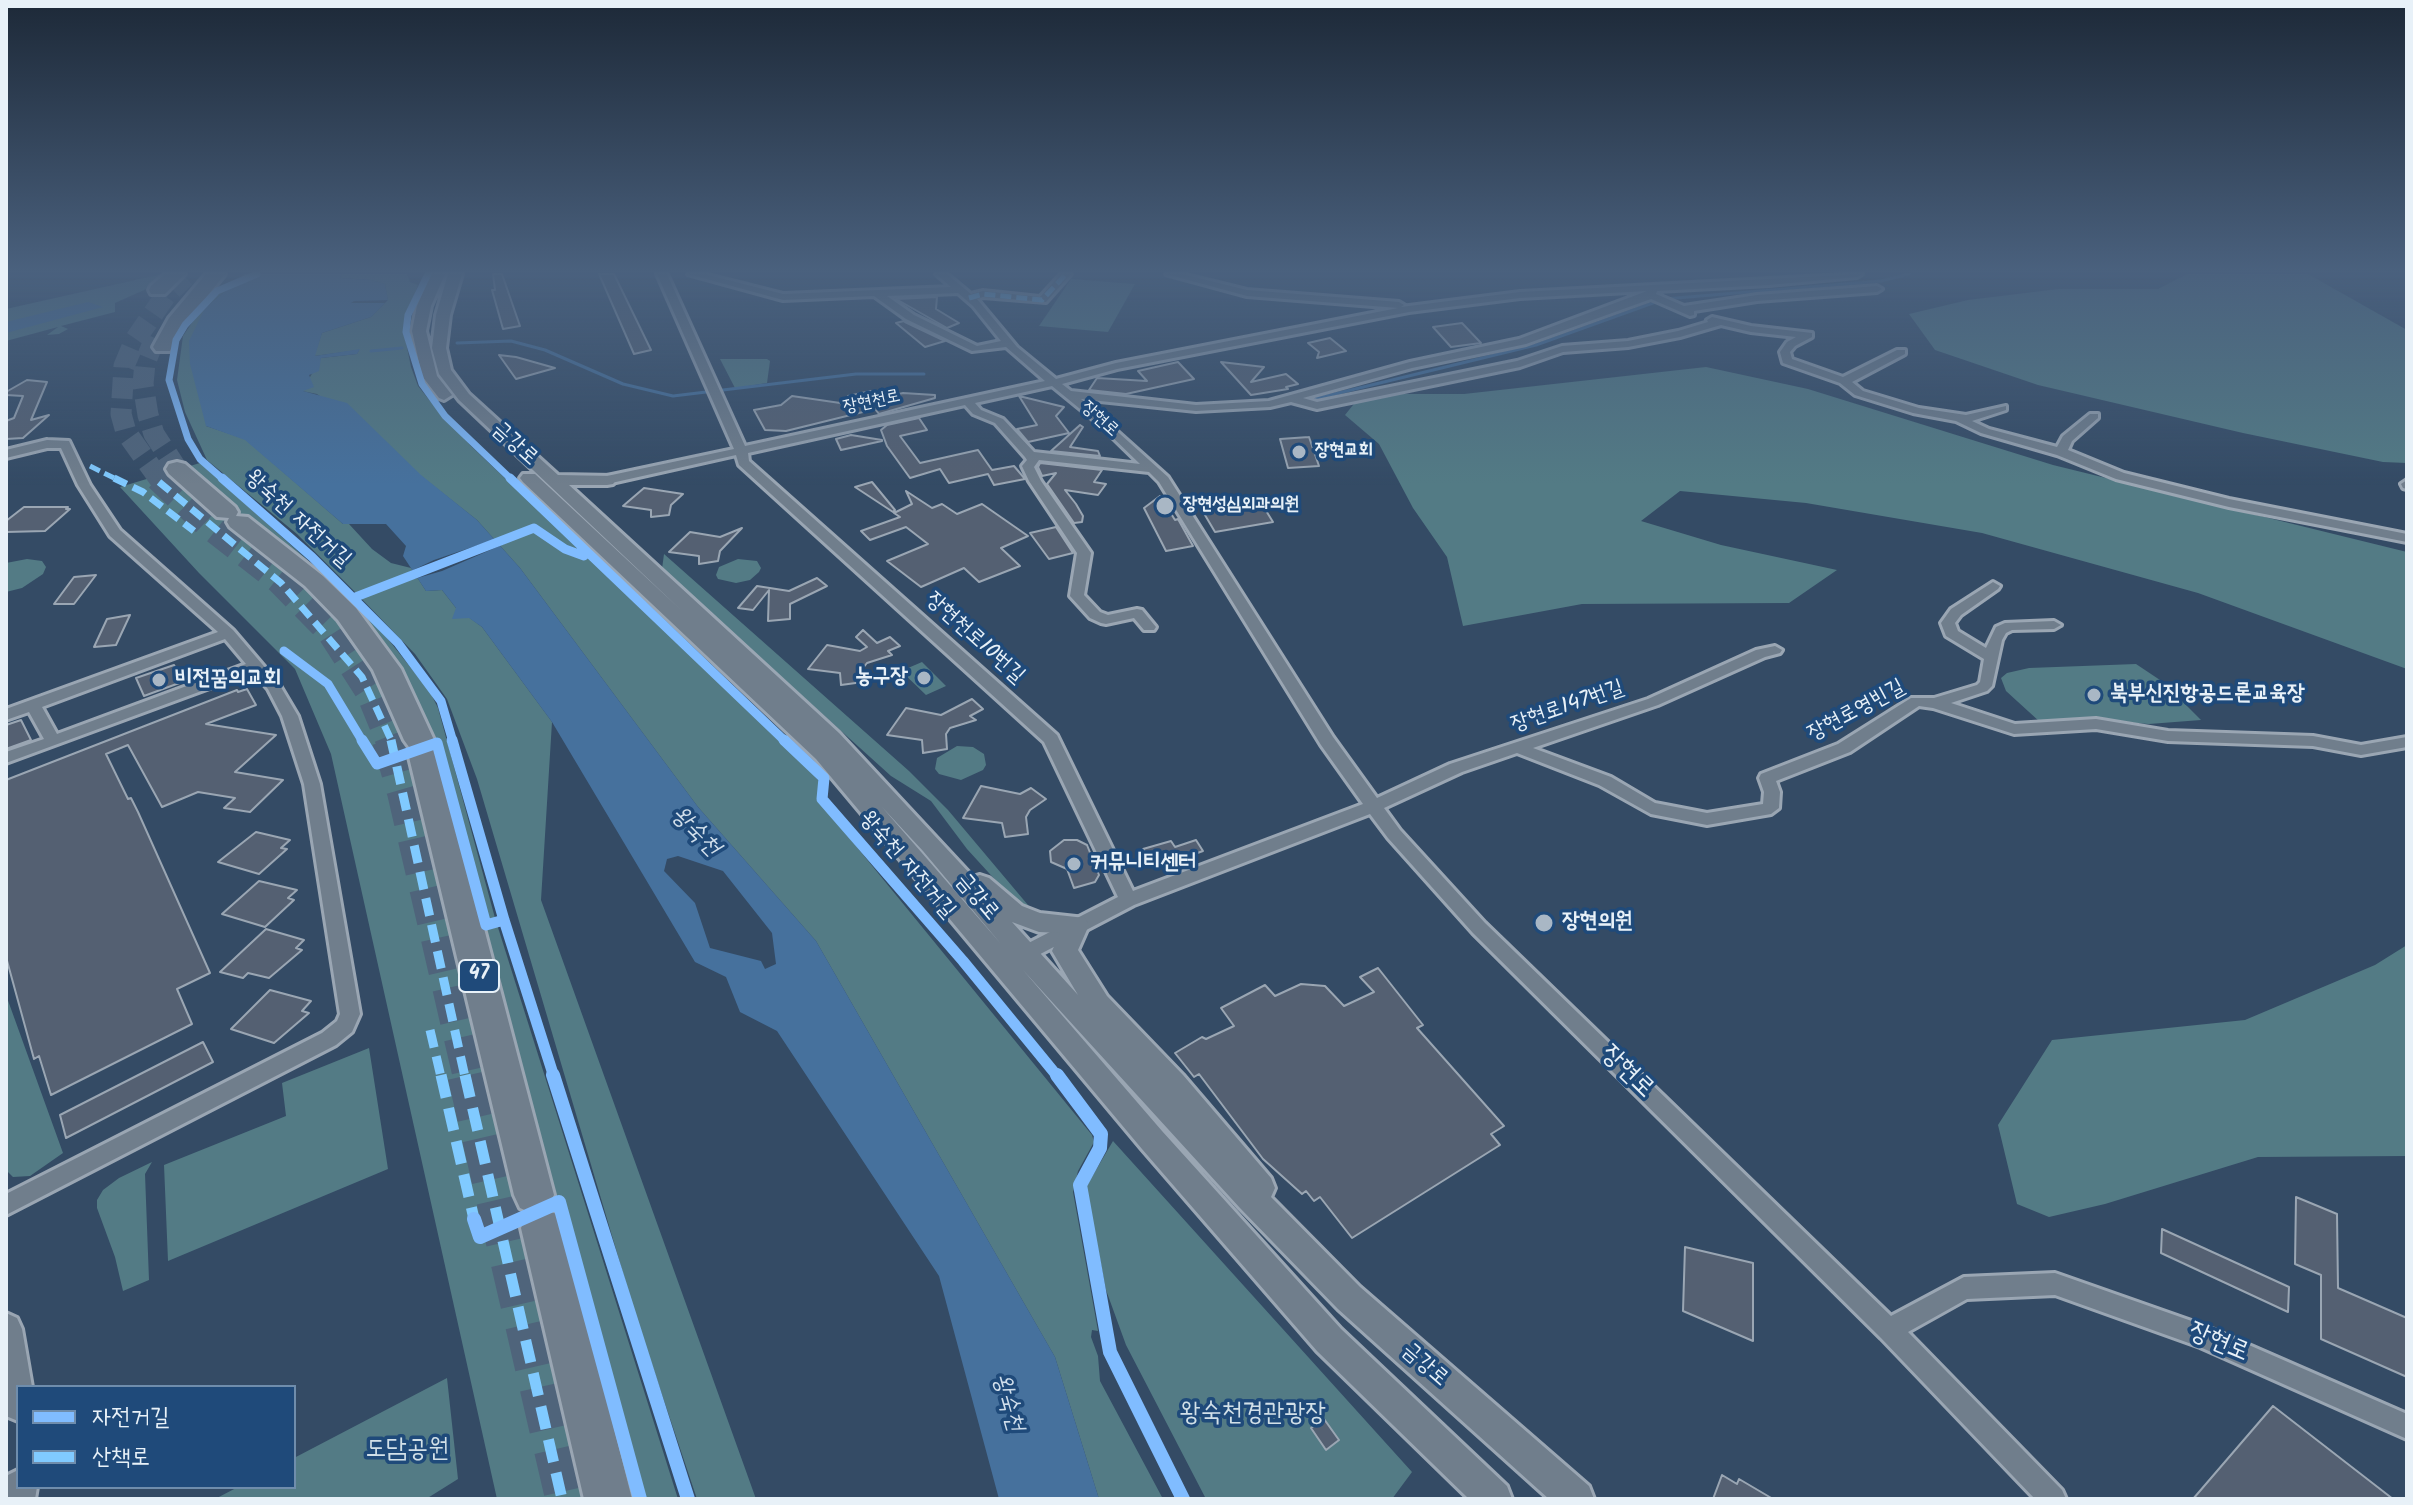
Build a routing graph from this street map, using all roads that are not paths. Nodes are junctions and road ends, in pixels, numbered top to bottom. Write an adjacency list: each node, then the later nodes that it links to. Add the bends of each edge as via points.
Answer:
1 (165, 344): 12 (highway)
2 (426, 344): 14 (main road)
3 (436, 344): 14 (main road, 금강로)
4 (693, 344): 23 (street, 장현천로10번길)
5 (966, 344): 6 (street, via 976,349)
6 (1001, 344)
7 (1010, 344): 16 (street, 장현로)
8 (1222, 344): 16 (street, 장현천로)
9 (1511, 344): 18 (street, via 1410,365)
10 (1625, 344): 18 (street, via 1562,349 1520,364 1317,406)
11 (1791, 344): 15 (street, via 1787,361)
12 (163, 347)
13 (1901, 352): 15 (street)
14 (429, 354): 29 (main road, 금강로, via 464,397); 51 (main road, 금강로, via 430,376 459,412 824,754 907,854)
15 (1844, 381): 22 (street, via 1859,393 1917,411)
16 (1056, 382): 17 (street, 장현로); 19 (street, 장현천로)
17 (1070, 394): 18 (street, via 1196,408); 28 (street, 장현로)
18 (1292, 399)
19 (967, 401): 23 (street, 장현천로); 26 (street, via 977,412 999,421)
20 (2002, 408): 22 (street)
21 (2094, 416): 24 (street, via 2067,439)
22 (1967, 419): 24 (street, via 1962,421)
23 (741, 450): 30 (street, 장현천로); 49 (street, 장현천로10번길, via 743,462 1051,739)
24 (2061, 452): 32 (street, via 2120,476)
25 (6, 454): 36 (street, via 65,444 115,533)
26 (1031, 455): 28 (street, 장현로); 35 (street, via 1028,466 1035,481 1084,553 1077,596 1106,620 1137,613)
27 (177, 469): 58 (highway, 47, via 347,614 387,669 422,749)
28 (1152, 469): 47 (street, 장현로, via 1178,499 1327,741)
29 (553, 480): 30 (main road); 31 (main road, 금강로)
30 (607, 480): 31 (main road, via 591,492)
31 (585, 509): 48 (main road, 금강로, via 831,738)
32 (2407, 538)
33 (1993, 586): 38 (street, via 1948,623 1951,633)
34 (2054, 625): 38 (street, via 2001,630)
35 (1149, 627)
36 (228, 633): 39 (street); 41 (street)
37 (1775, 650): 45 (street, 장현로147번길, via 1653,702)
38 (1991, 657): 40 (street, via 1982,688)
39 (257, 665): 43 (street); 52 (street, via 290,716 306,759 349,1019 329,1039)
40 (1935, 703): 44 (street, 장현로영빈길, via 2014,729 2096,724 2168,736 2313,741 2361,750); 45 (street, 장현로영빈길, via 1916,701 1844,748 1767,778 1771,808 1707,819 1651,808 1605,781)
41 (33, 705): 42 (street); 43 (street)
42 (6, 715)
43 (53, 741): 46 (street)
44 (2407, 742)
45 (1518, 748): 47 (street, 장현로147번길, via 1456,768)
46 (6, 758)
47 (1374, 806): 49 (street); 55 (street, 장현로, via 1479,928)
48 (931, 845): 50 (main road, via 1013,913); 51 (main road, 금강로)
49 (1128, 900): 50 (street)
50 (1076, 925): 51 (street); 53 (main road, via 1065,951 1098,1004 1173,1083)
51 (1015, 959): 53 (main road, 금강로); 59 (main road, 금강로, via 1172,1163 1329,1340)
52 (6, 1205)
53 (1349, 1298): 60 (main road, 금강로)
54 (6, 1329): 56 (main road)
55 (1889, 1330): 57 (street, 장현로, via 1964,1288 2055,1284 2203,1337); 61 (street, 장현로)
56 (16, 1392)
57 (2407, 1427)
58 (608, 1499)
59 (1494, 1499)
60 (1576, 1499)
61 (2053, 1499)

